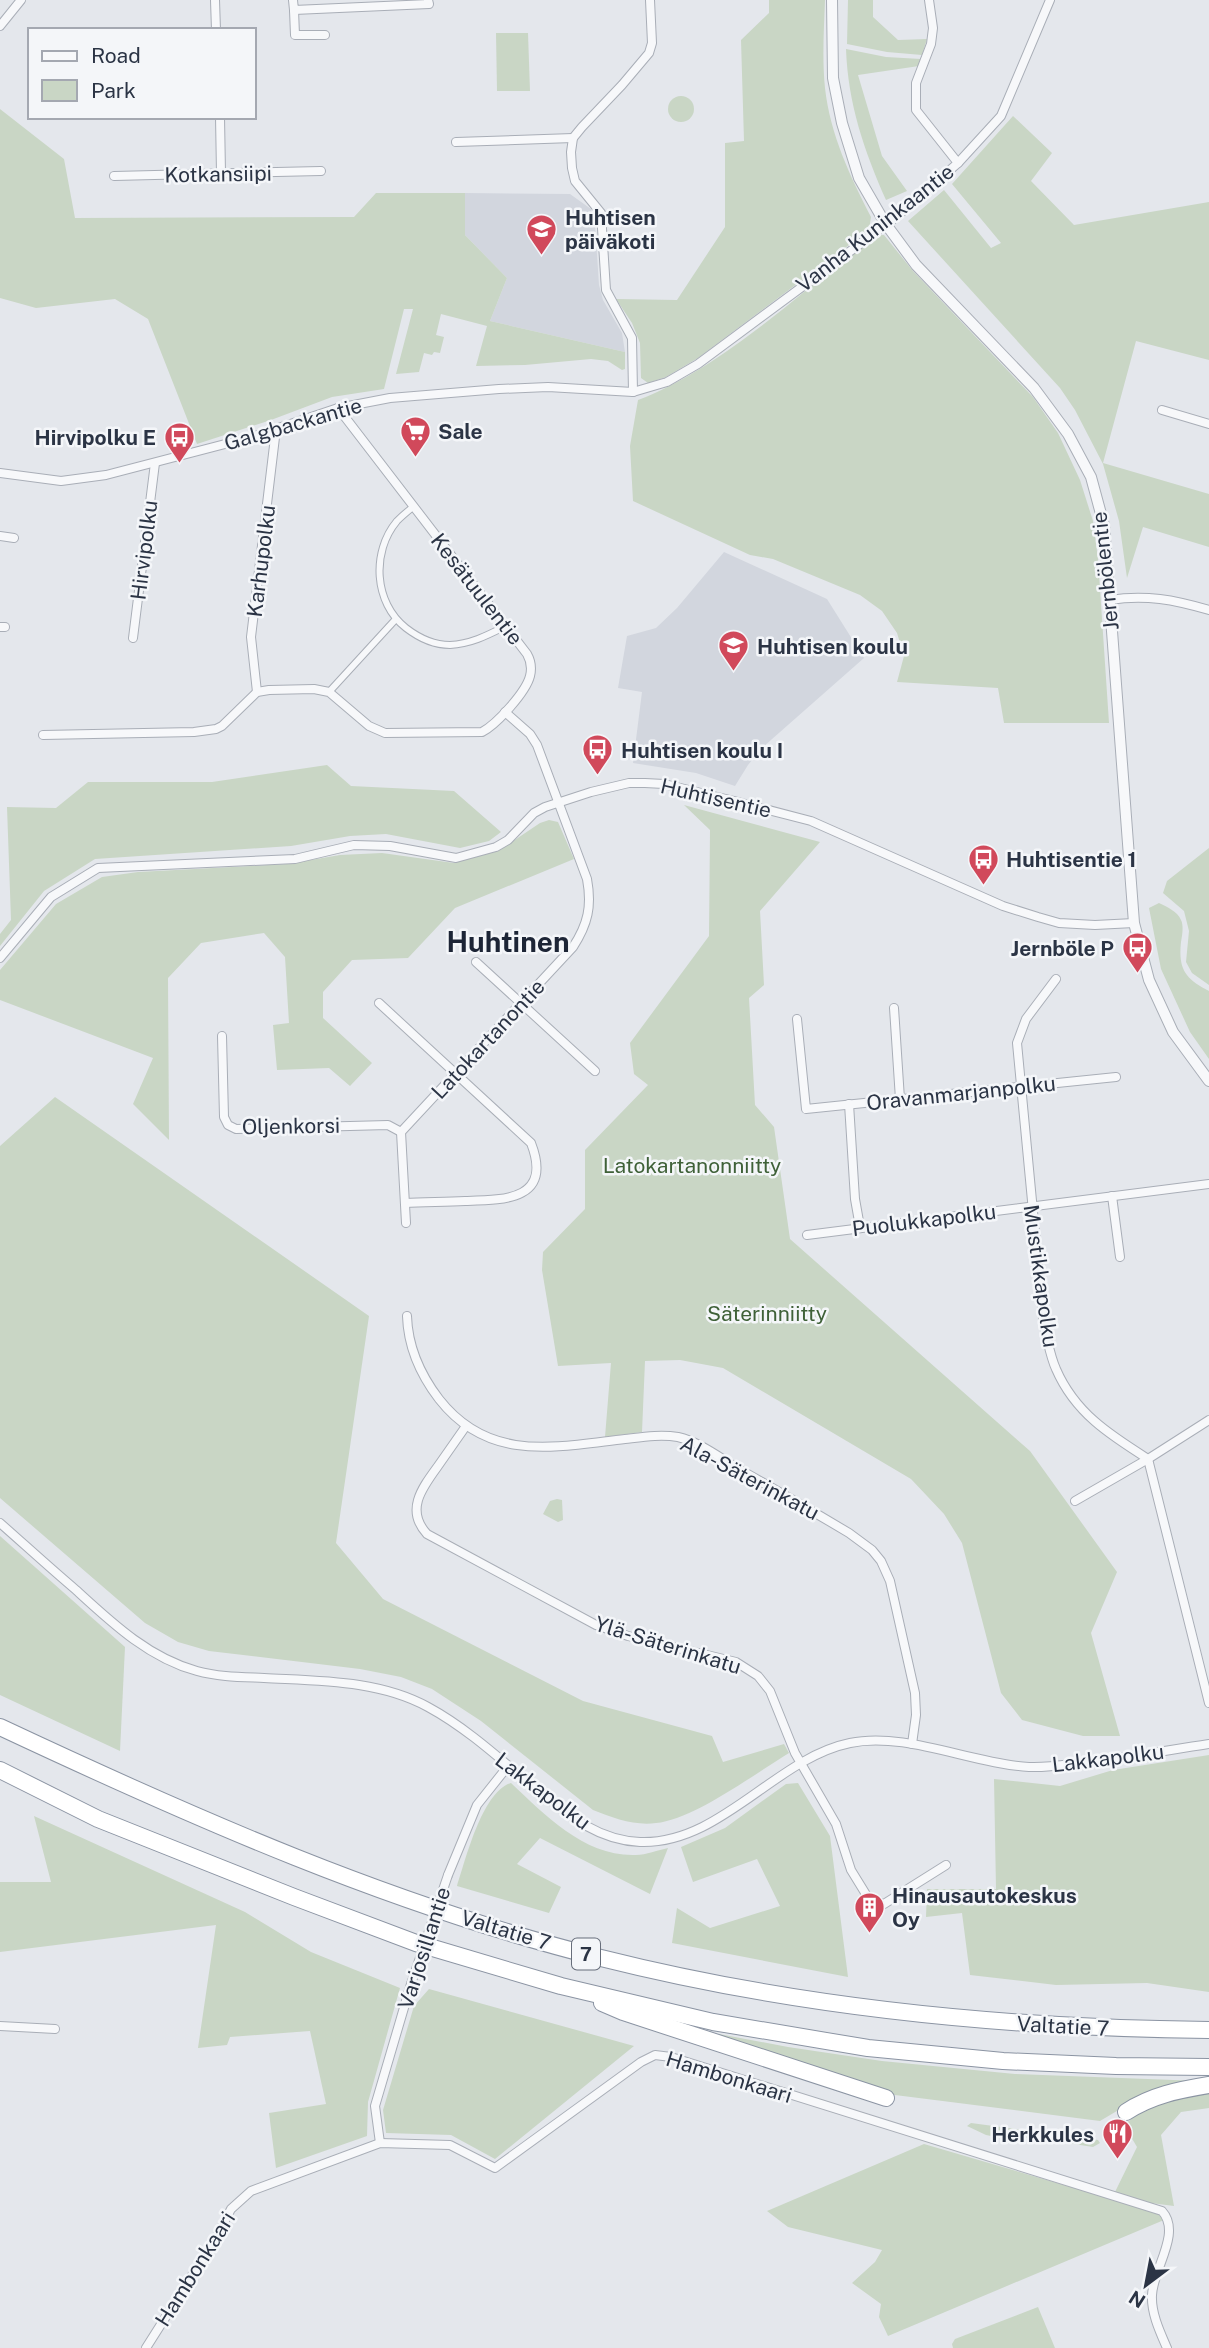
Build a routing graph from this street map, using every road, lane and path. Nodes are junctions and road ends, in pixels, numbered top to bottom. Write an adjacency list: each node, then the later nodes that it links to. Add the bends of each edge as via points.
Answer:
1 (21, 0): 10 (street)
2 (215, 0): 11 (street)
3 (293, 0): 9 (street)
4 (650, 0): 14 (street, via 649,53)
5 (832, 0): 20 (street, Jernbölentie, via 834,78 842,123 859,178)
6 (929, 0): 16 (street, via 933,28 916,83 916,110)
7 (1050, 0): 16 (street, Vanha Kuninkaantie, via 1001,116)
8 (428, 2): 9 (street)
9 (294, 10): 12 (street, via 295,35)
10 (0, 26)
11 (216, 28)
12 (325, 35)
13 (220, 119): 18 (street)
14 (573, 138): 15 (street); 21 (street, via 573,176 598,206 603,220 606,290 632,338)
15 (456, 142)
16 (958, 163): 20 (street, Vanha Kuninkaantie)
17 (321, 171): 18 (street, Kotkansiipi)
18 (221, 173): 19 (street, Kotkansiipi)
19 (114, 176)
20 (885, 223): 21 (street, Vanha Kuninkaantie, via 698,364 667,382); 31 (street, Jernbölentie, via 916,265 1034,388 1068,434 1091,477 1104,525)
21 (633, 392): 22 (street, Galgbackantie, via 499,389 390,398)
22 (338, 408): 25 (street, Galgbackantie); 28 (street, Kesätuulentie)
23 (1162, 410): 24 (street)
24 (1209, 424)
25 (276, 429): 26 (street, Galgbackantie); 36 (street, Karhupolku, via 251,637)
26 (155, 463): 27 (street, Galgbackantie, via 61,481); 35 (street, Hirvipolku)
27 (0, 473)
28 (413, 507): 33 (street, via 384,543 379,568 383,594); 34 (street, Kesätuulentie)
29 (0, 537): 30 (street)
30 (15, 538)
31 (1110, 600): 32 (street, via 1164,598); 41 (street, Jernbölentie)
32 (1209, 610)
33 (395, 620): 34 (street, via 419,638 450,645 478,640); 37 (street)
34 (506, 626): 38 (street, Kesätuulentie, via 531,667 527,685)
35 (133, 638)
36 (257, 692): 37 (street); 39 (street, via 216,729)
37 (329, 692): 38 (street, Kesätuulentie, via 369,726 385,733 482,732)
38 (505, 712): 40 (street, Latokartanontie, via 537,745)
39 (43, 735)
40 (558, 803): 41 (street, Huhtisentie, via 629,783 664,784 811,821 1003,906 1038,917 1059,923); 42 (street, Huhtisentie, via 534,813 502,844 456,858 390,846 354,845 295,859 98,868 51,897); 46 (street, Latokartanontie, via 587,879 589,915 573,947)
41 (1134, 923): 53 (street, Jernbölentie, via 1149,980 1173,1032)
42 (0, 958)
43 (475, 962): 46 (street)
44 (1056, 979): 54 (street, Mustikkapolku, via 1019,1032)
45 (379, 1003): 51 (street)
46 (520, 1004): 50 (street); 51 (street, Latokartanontie)
47 (894, 1008): 55 (street)
48 (797, 1019): 56 (street, Oravanmarjanpolku, via 806,1109)
49 (222, 1036): 57 (street, Oljenkorsi, via 223,1117 228,1125 236,1129 387,1125)
50 (595, 1071)
51 (456, 1072): 57 (street, Latokartanontie); 60 (street, via 531,1143 537,1174 523,1193 507,1200)
52 (1116, 1077): 54 (street, Oravanmarjanpolku)
53 (1209, 1081)
54 (1020, 1087): 55 (street, Oravanmarjanpolku); 61 (street, Mustikkapolku)
55 (900, 1099): 56 (street, Oravanmarjanpolku)
56 (849, 1104): 63 (street)
57 (401, 1132): 60 (street)
58 (1209, 1184): 59 (street, Puolukkapolku)
59 (1112, 1196): 61 (street, Puolukkapolku); 65 (street)
60 (405, 1203): 62 (street)
61 (1031, 1206): 63 (street, Puolukkapolku); 69 (street, Mustikkapolku, via 1044,1327 1056,1369 1076,1405 1104,1431)
62 (406, 1223)
63 (860, 1227): 64 (street, Puolukkapolku)
64 (807, 1235)
65 (1120, 1257)
66 (407, 1317): 68 (street, Ala-Säterinkatu, via 411,1350 424,1377)
67 (1209, 1420): 69 (street)
68 (466, 1426): 75 (street, Ala-Säterinkatu, via 498,1441 531,1448 653,1436 685,1439 863,1543 881,1560 890,1581 915,1693); 77 (street, Ylä-Säterinkatu, via 418,1497 416,1513 427,1534 596,1625 747,1667 766,1684)
69 (1148, 1459): 70 (street); 72 (street)
70 (1075, 1501)
71 (0, 1523): 78 (street, Lakkapolku, via 157,1655 209,1674 363,1685 395,1693 446,1718)
72 (1209, 1703)
73 (0, 1717): 80 (highway)
74 (0, 1727): 80 (highway, Valtatie 7 / 7)
75 (912, 1744): 76 (street, Lakkapolku, via 1029,1767); 77 (street, Lakkapolku, via 856,1741)
76 (1209, 1744)
77 (801, 1763): 78 (street, Lakkapolku, via 698,1829 641,1842 607,1836 573,1819); 81 (street, Ylä-Säterinkatu, via 836,1824 850,1870 867,1896 884,1904)
78 (508, 1766): 90 (street, Varjosillantie, bridge, via 477,1805 447,1875 375,2105)
79 (0, 1770): 82 (highway, Valtatie 7 / 7, via 98,1819 294,1897 416,1943)
80 (122, 1784): 85 (highway, Valtatie 7 / 7, via 365,1884 601,1958 880,2010 1004,2023)
81 (946, 1865)
82 (561, 1986): 86 (highway, Valtatie 7 / 7, via 713,2022 868,2048 1016,2062); 88 (highway, via 623,2012)
83 (0, 2026): 84 (street)
84 (55, 2029)
85 (1209, 2030)
86 (1209, 2067)
87 (1209, 2085): 89 (highway, via 1163,2094)
88 (886, 2098)
89 (1126, 2112)
90 (380, 2143): 91 (street, Hambonkaari, via 251,2191 231,2209); 92 (street, Hambonkaari, via 450,2145 495,2168 641,2062 662,2055 1162,2211 1170,2230 1152,2296)
91 (146, 2348)
92 (1167, 2348)

